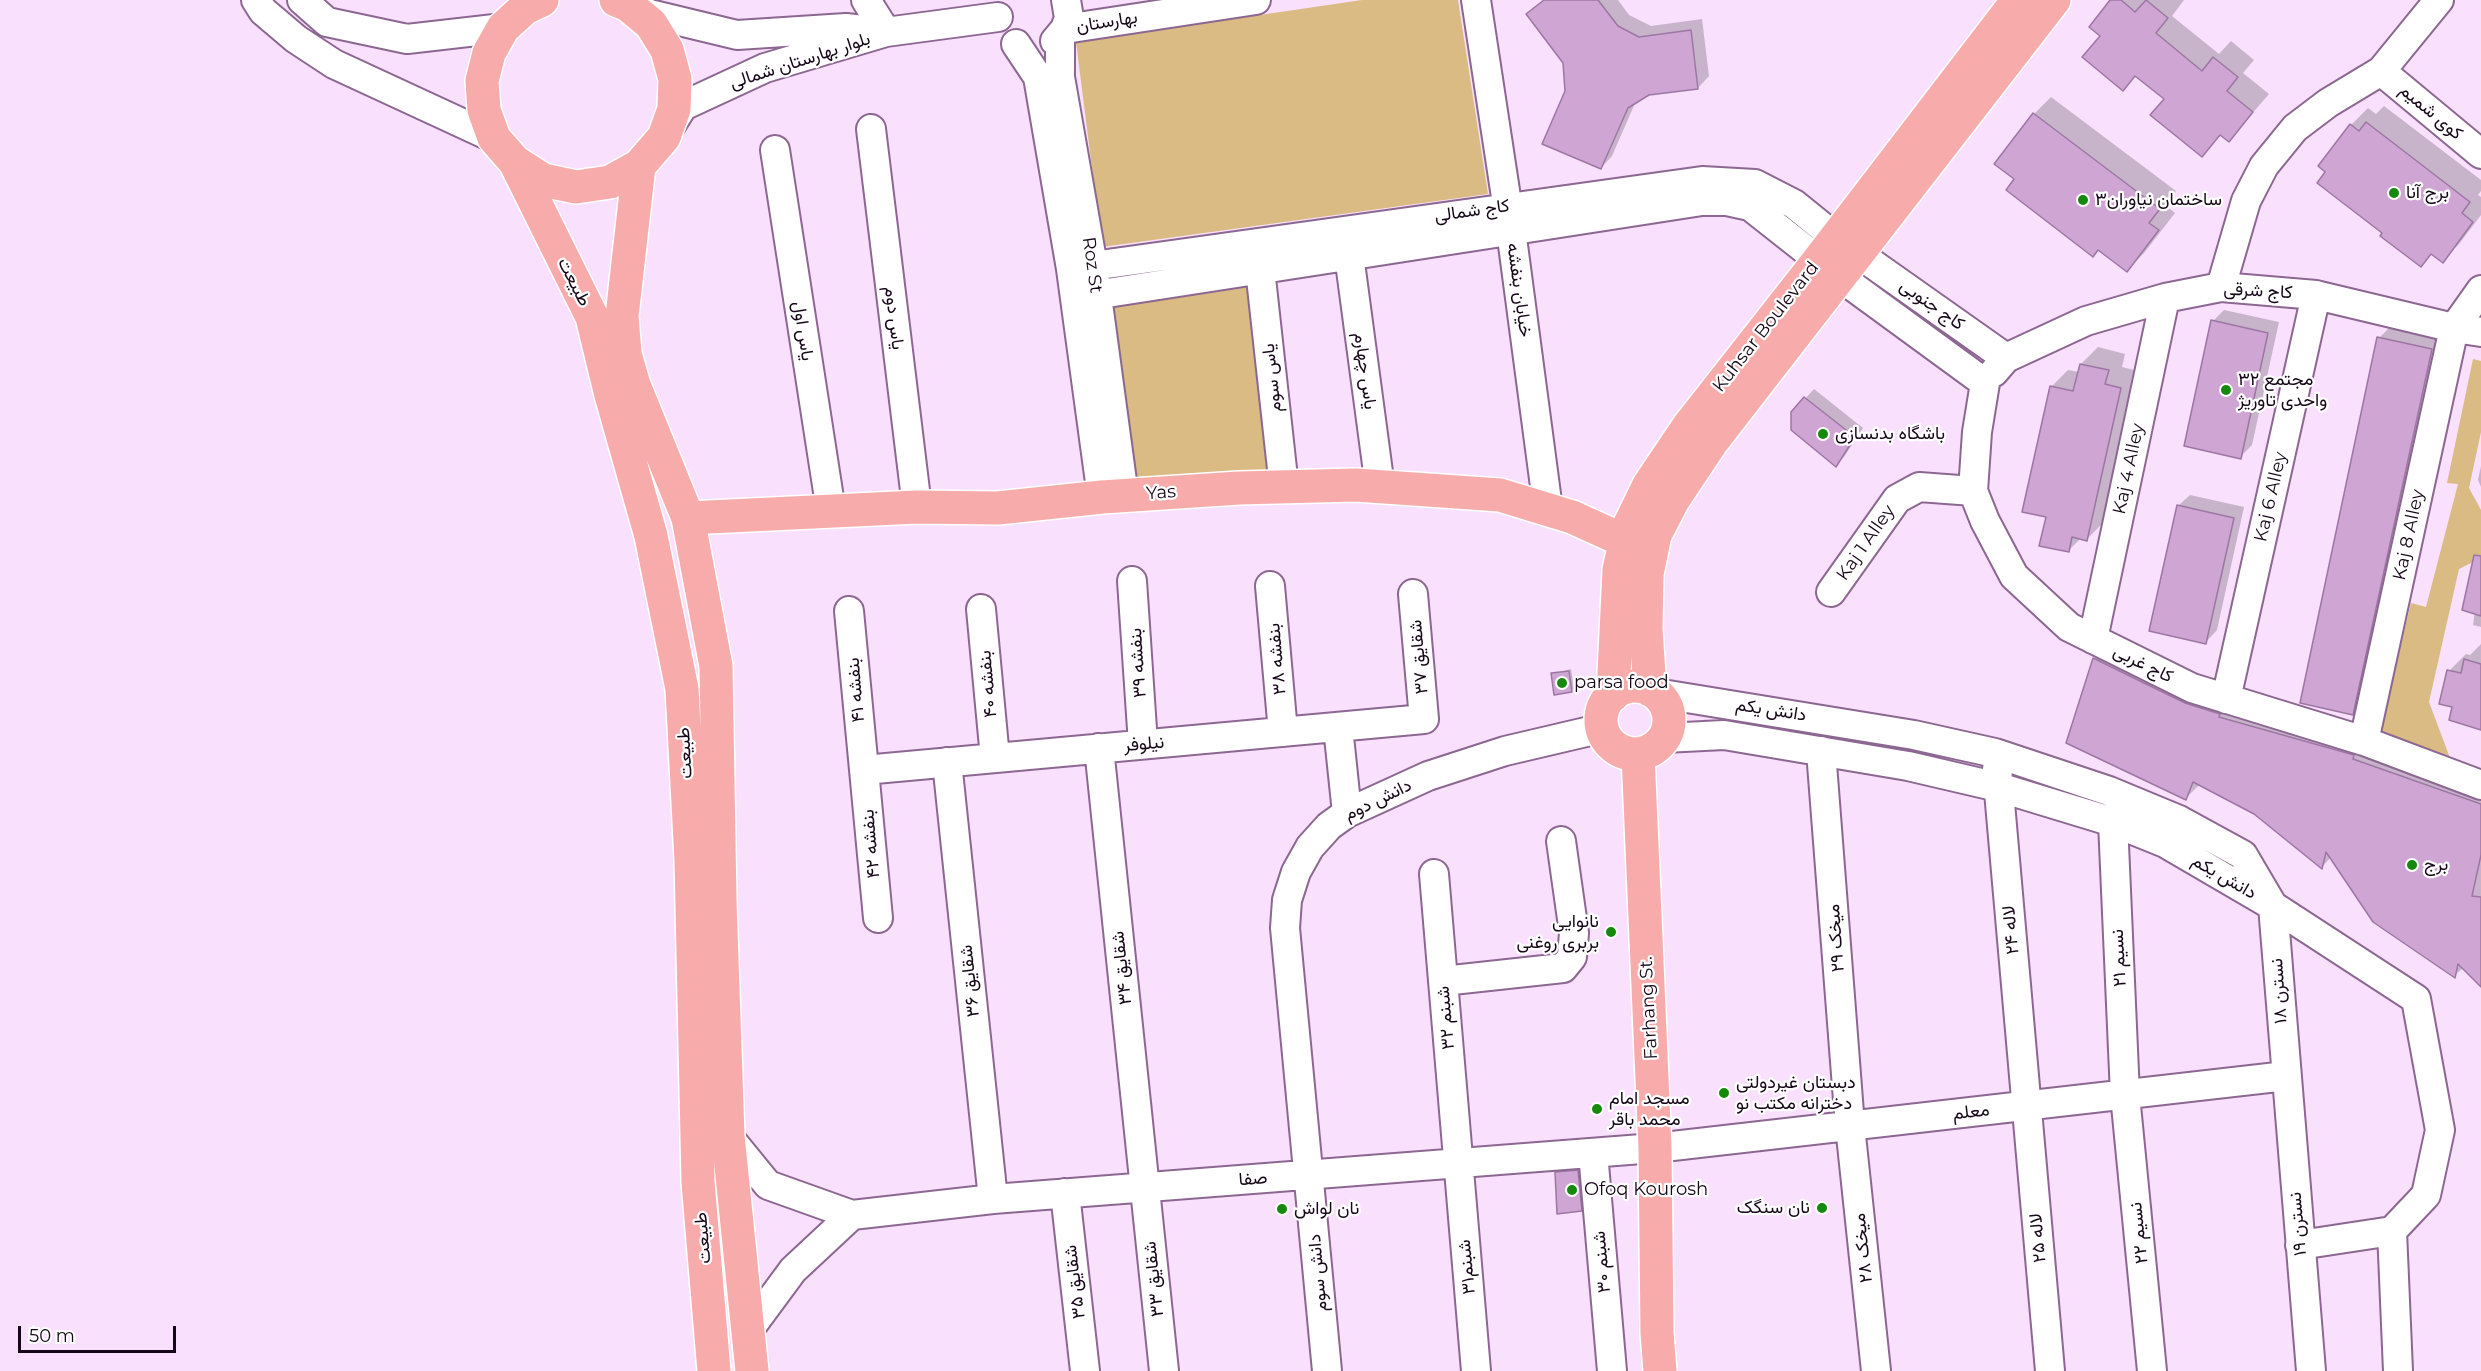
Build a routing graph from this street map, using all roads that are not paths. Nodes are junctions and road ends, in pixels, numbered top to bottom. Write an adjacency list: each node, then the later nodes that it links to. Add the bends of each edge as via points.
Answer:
1 (256, 0): 20 (street, via 296,39 334,64)
2 (302, 0): 13 (street, via 327,21 407,39)
3 (542, 0): 13 (main road, طبیعت)
4 (866, 0): 14 (street)
5 (1066, 0): 15 (street, Roz St, via 1069,18)
6 (1256, 0): 15 (street, بهارستان)
7 (1476, 0): 24 (street, خیابان بنفشه)
8 (2018, 0): 26 (main road, Kuhsar Boulevard)
9 (2054, 0): 26 (main road, Kuhsar Boulevard)
10 (2439, 0): 17 (street)
11 (622, 3): 14 (street, بلوار بهارستان شمالی, via 650,14 737,35 846,28); 19 (main road, via 651,24 668,50 675,79 674,109)
12 (999, 8): 14 (street, بلوار بهارستان شمالی); 16 (street, Roz St, via 1001,28)
13 (507, 14): 20 (main road, طبیعت, via 489,53 482,81 484,110)
14 (886, 32): 19 (street, بلوار بهارستان شمالی, via 765,68 723,86 683,106)
15 (1063, 32): 16 (street, بهارستان, via 1050,45 1038,48); 27 (street, Roz St, via 1060,77)
16 (1016, 44): 27 (street, Roz St, via 1038,77)
17 (2381, 71): 22 (street, کوی شمیم); 29 (street, via 2295,128 2264,166 2246,201)
18 (871, 129): 41 (street, یاس دوم)
19 (664, 137): 23 (main road)
20 (504, 150): 23 (main road, via 543,180 576,187 610,182); 94 (main road, طبیعت, via 592,317 651,536 682,689 691,860 698,1182)
21 (776, 150): 43 (street, یاس اول)
22 (2481, 154)
23 (639, 166): 44 (main road, طبیعت, via 621,316 625,354)
24 (1509, 218): 25 (street, کاج شمالی); 26 (street, کاج شمالی, via 1702,181 1755,184 1794,204); 27 (street, کاج شمالی); 42 (street, خیابان بنفشه)
25 (1349, 255): 28 (street, کاج شمالی); 38 (street, یاس چهارم)
26 (1838, 257): 35 (street, کاج جنوبی); 36 (street, کاج جنوبی); 45 (main road, Kuhsar Boulevard, via 1688,426 1649,485); 53 (main road, Kuhsar Boulevard, via 1673,500 1656,535 1647,574 1646,630)
27 (1082, 268): 32 (street, Roz St)
28 (1260, 270): 32 (street, کاج شمالی); 37 (street, یاس سوم)
29 (2221, 287): 31 (street, کاج شرقی); 33 (street, کاج شرقی)
30 (2481, 290): 34 (street)
31 (2316, 295): 34 (street, کاج شرقی); 55 (street, Kaj 6 Alley)
32 (1085, 296): 40 (street, Roz St)
33 (2165, 298): 35 (street, کاج شرقی, via 2086,321); 52 (street, Kaj 4 Alley)
34 (2468, 330): 60 (street, Kaj 8 Alley)
35 (2006, 358): 36 (street)
36 (1985, 383): 39 (street, کاج غربی)
37 (1284, 487): 38 (main road, Yas); 40 (main road, Yas)
38 (1380, 487): 42 (main road, Yas, via 1500,495)
39 (1973, 491): 48 (street, Kaj 1 Alley, via 1919,487 1897,499); 52 (street, کاج غربی, via 1984,521 2014,576 2070,627)
40 (1113, 496): 41 (main road, Yas, via 998,508)
41 (917, 507): 43 (main road, Yas)
42 (1548, 509): 45 (main road, Yas)
43 (831, 511): 44 (main road, Yas)
44 (688, 518): 82 (main road, طبیعت, via 716,666)
45 (1625, 541): 54 (main road, Kuhsar Boulevard, via 1619,570)
46 (1132, 581): 61 (street, بنفشه ۳۹)
47 (1270, 586): 59 (street, بنفشه ۳۸)
48 (1831, 592)
49 (1413, 594): 56 (street, شقایق ۳۷)
50 (981, 609): 66 (street, بنفشه ۴۰)
51 (849, 611): 68 (street, بنفشه ۴۱)
52 (2093, 639): 55 (street, کاج غربی, via 2192,688)
53 (1653, 692): 54 (main road, via 1631,687); 62 (main road, via 1668,710 1668,729); 65 (street, دانش یکم, via 1903,733)
54 (1613, 695): 58 (main road, via 1603,710)
55 (2226, 699): 60 (street, کاج غربی)
56 (1425, 719): 57 (street, نیلوفر)
57 (1338, 727): 59 (street, نیلوفر); 71 (street)
58 (1603, 728): 62 (main road, via 1612,745 1629,753); 71 (street, دانش دوم, via 1506,751 1428,776)
59 (1283, 732): 61 (street, نیلوفر)
60 (2364, 741): 69 (street, کاج غربی)
61 (1143, 744): 63 (street, نیلوفر)
62 (1651, 746): 64 (street, دانش یکم, via 1724,735); 83 (main road, Farhang St.)
63 (1099, 748): 66 (street, نیلوفر); 87 (street, شقایق ۳۴)
64 (1821, 751): 70 (street, دانش یکم); 81 (street, میخک ۲۹)
65 (1995, 753): 70 (street, لاله ۲۴); 75 (street, دانش یکم, via 2109,791 2179,820 2243,855)
66 (994, 758): 67 (street, نیلوفر)
67 (946, 762): 68 (street, نیلوفر); 89 (street, شقایق ۳۶)
68 (864, 770): 76 (street, بنفشه ۴۲)
69 (2481, 785)
70 (1998, 787): 72 (street, دانش یکم); 80 (street, لاله ۲۴)
71 (1347, 813): 86 (street, دانش دوم, via 1310,848 1296,872 1287,900 1285,928)
72 (2113, 822): 75 (street, دانش یکم, via 2165,843); 79 (street, نسیم ۲۱)
73 (1561, 842): 77 (street, via 1574,933 1572,957 1563,968)
74 (1434, 874): 77 (street, شبنم ۳۲)
75 (2273, 906): 78 (street, نسترن ۱۸); 91 (street, via 2416,999 2440,1130 2426,1195)
76 (878, 918)
77 (1443, 981): 85 (street, شبنم ۳۲)
78 (2286, 1076): 79 (street, معلم); 92 (street, نسترن ۱۹)
79 (2126, 1095): 80 (street, معلم); 104 (street, نسیم ۲۲)
80 (2027, 1106): 81 (street, معلم); 103 (street, لاله ۲۵)
81 (1850, 1126): 83 (street, معلم); 102 (street, میخک ۲۸)
82 (728, 1136): 90 (street, via 768,1185); 93 (main road, طبیعت)
83 (1656, 1148): 84 (street, صفا); 101 (main road, Farhang St.)
84 (1593, 1153): 85 (street, صفا); 100 (street, شبنم ۳۰)
85 (1458, 1163): 86 (street, صفا); 99 (street, شبنم۳۱)
86 (1309, 1175): 87 (street, صفا); 98 (street, دانش سوم)
87 (1145, 1187): 88 (street, صفا); 97 (street, شقایق ۳۳)
88 (1065, 1193): 89 (street, صفا); 96 (street, شقایق ۳۵)
89 (993, 1199): 90 (street, صفا)
90 (852, 1215): 93 (street, via 793,1270)
91 (2392, 1231): 92 (street); 106 (street)
92 (2300, 1245): 105 (street, نسترن ۱۹)
93 (748, 1331): 95 (main road, طبیعت)
94 (714, 1371)
95 (752, 1371)
96 (1085, 1371)
97 (1164, 1371)
98 (1327, 1371)
99 (1476, 1371)
100 (1612, 1371)
101 (1660, 1371)
102 (1876, 1371)
103 (2050, 1371)
104 (2152, 1371)
105 (2312, 1371)
106 (2398, 1371)

